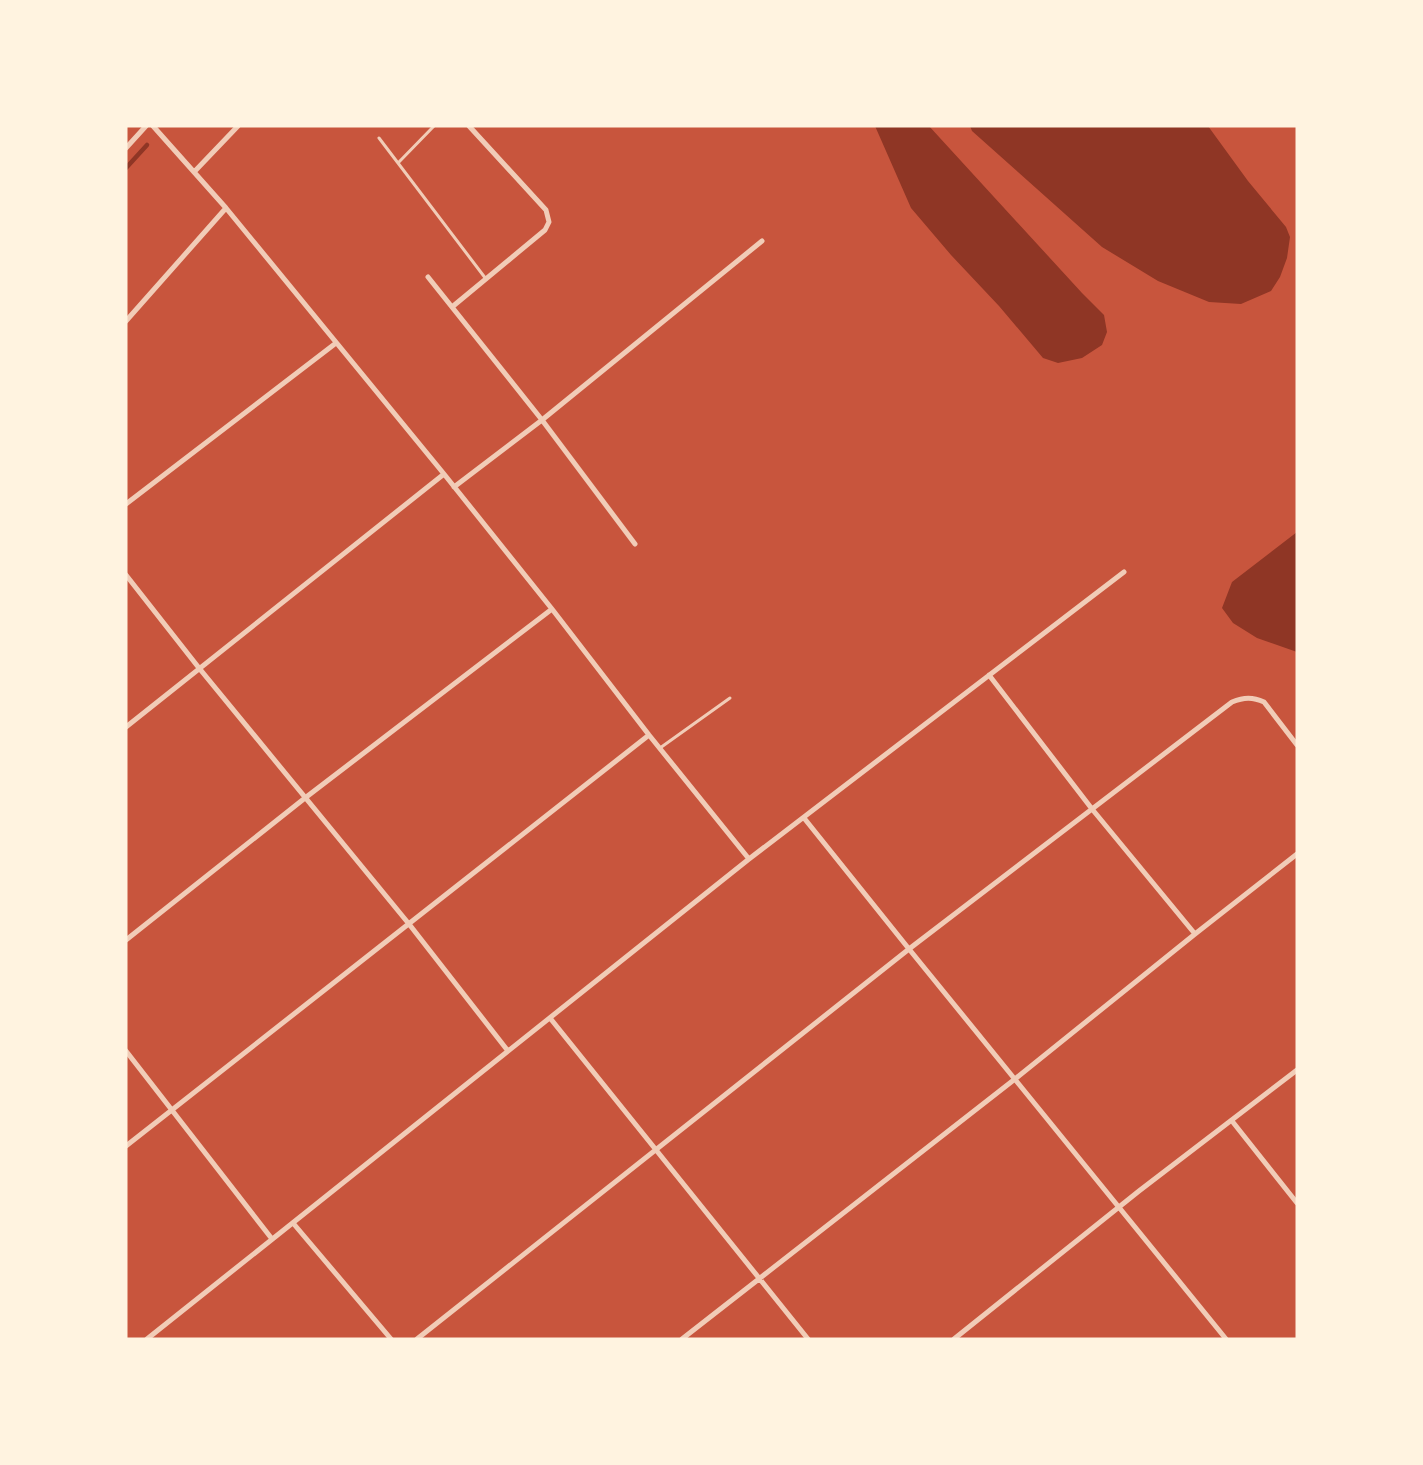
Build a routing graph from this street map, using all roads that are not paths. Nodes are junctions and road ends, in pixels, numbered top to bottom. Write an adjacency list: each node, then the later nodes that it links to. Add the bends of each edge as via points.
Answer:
1 (146, 126): 7 (street)
2 (154, 126): 9 (street)
3 (238, 126): 9 (street)
4 (434, 126): 8 (lane)
5 (469, 126): 13 (street, via 548,215 545,230)
6 (379, 138): 8 (lane)
7 (126, 148)
8 (398, 163): 13 (lane)
9 (195, 172): 10 (street)
10 (226, 208): 15 (street); 16 (street)
11 (762, 241): 17 (street)
12 (428, 276): 14 (street)
13 (486, 279): 14 (street)
14 (452, 307): 17 (street)
15 (126, 321)
16 (336, 343): 18 (street); 20 (street)
17 (542, 420): 19 (street); 21 (street)
18 (444, 474): 19 (street); 25 (street)
19 (454, 488): 24 (street)
20 (126, 504)
21 (635, 544)
22 (1124, 572): 26 (street)
23 (126, 575): 25 (street)
24 (552, 609): 29 (street); 32 (street)
25 (199, 668): 28 (street); 32 (street)
26 (989, 675): 33 (street); 34 (street)
27 (730, 698): 31 (lane)
28 (126, 727)
29 (649, 735): 31 (street); 37 (street)
30 (1297, 745): 33 (street, via 1264,702 1256,698 1232,702)
31 (660, 749): 36 (street)
32 (305, 798): 37 (street); 39 (street)
33 (1092, 809): 38 (street); 40 (street)
34 (804, 818): 36 (street); 40 (street)
35 (1297, 854): 38 (street)
36 (749, 859): 41 (street)
37 (409, 924): 43 (street); 46 (street)
38 (1195, 934): 45 (street)
39 (126, 940)
40 (909, 949): 45 (street); 49 (street)
41 (550, 1018): 43 (street); 49 (street)
42 (126, 1051): 46 (street)
43 (508, 1051): 52 (street)
44 (1297, 1070): 47 (street)
45 (1015, 1079): 51 (street); 54 (street)
46 (172, 1110): 48 (street); 53 (street)
47 (1232, 1121): 50 (street); 51 (street)
48 (126, 1146)
49 (655, 1149): 54 (street); 58 (street)
50 (1297, 1203)
51 (1120, 1207): 55 (street); 61 (street)
52 (293, 1223): 53 (street); 57 (street)
53 (272, 1238): 56 (street)
54 (759, 1278): 59 (street); 60 (street)
55 (1225, 1338)
56 (148, 1339)
57 (391, 1339)
58 (417, 1339)
59 (682, 1339)
60 (808, 1339)
61 (954, 1339)

